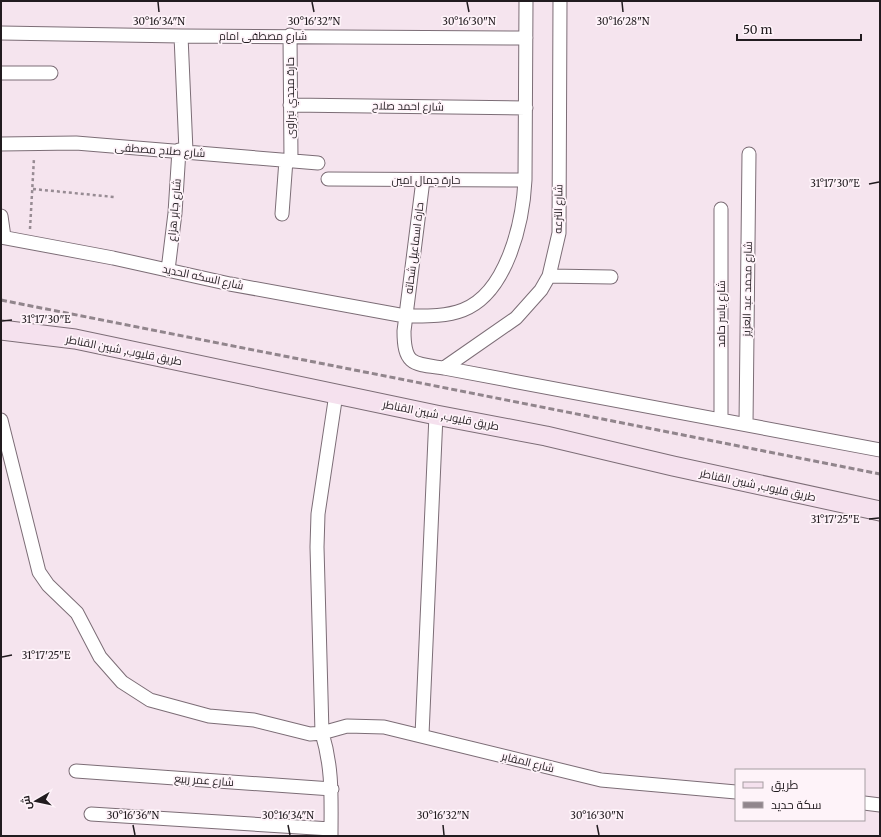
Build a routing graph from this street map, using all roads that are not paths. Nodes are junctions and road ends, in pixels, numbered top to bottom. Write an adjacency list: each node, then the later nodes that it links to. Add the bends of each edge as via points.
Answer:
1 (526, 1): 6 (street)
2 (560, 1): 24 (street, شارع الترعه, via 559,233)
3 (1, 33): 4 (street, شارع مصطفى امام)
4 (181, 36): 5 (street, شارع مصطفى امام); 12 (street, شارع جابر هزاع)
5 (290, 36): 6 (street, شارع مصطفى امام); 9 (street, حارة مجدي نبراوى)
6 (526, 38): 10 (street)
7 (1, 73): 8 (street)
8 (51, 73)
9 (290, 105): 10 (street, شارع احمد صلاح); 14 (street, حارة مجدي نبراوى)
10 (526, 108): 18 (street)
11 (1, 144): 12 (street, شارع صلاح مصطفى, via 35,143)
12 (182, 151): 14 (street, شارع صلاح مصطفى); 23 (street, شارع جابر هزاع)
13 (749, 154): 33 (street, شارع محمد عبد العزيز)
14 (289, 160): 15 (street, شارع صلاح مصطفى); 20 (street, حارة مجدي نبراوى)
15 (318, 163)
16 (328, 179): 17 (street, حارة جمال امين)
17 (423, 180): 18 (street, حارة جمال امين); 26 (street, حارة اسماعيل شحاته)
18 (525, 180): 26 (street, via 524,204 515,242 502,271 488,290 477,302 463,310 431,316)
19 (721, 209): 31 (street, شارع ياسر حامد)
20 (282, 214)
21 (1, 216): 22 (street)
22 (3, 237): 23 (street, شارع السكه الحديد)
23 (168, 270): 26 (street, شارع السكه الحديد)
24 (548, 276): 25 (street); 28 (street, شارع الترعه, via 533,299 516,318)
25 (611, 277)
26 (405, 316): 28 (street, حارة اسماعيل شحاته, via 404,342 411,361)
27 (1, 330): 29 (main road, طريق قليوب, شبين القناطر, via 75,339)
28 (444, 368): 31 (street)
29 (336, 394): 30 (main road, طريق قليوب, شبين القناطر); 36 (street, via 318,514 316,547)
30 (436, 415): 35 (main road, طريق قليوب, شبين القناطر, via 546,436); 37 (street)
31 (721, 419): 33 (street)
32 (1, 420): 36 (street, شارع المقابر, via 39,572 48,585 77,613 100,657 122,682 150,700 183,710 209,716 254,720 310,734)
33 (746, 424): 34 (street)
34 (880, 450)
35 (880, 511)
36 (322, 733): 37 (street, شارع المقابر, via 361,725); 39 (street, via 329,755)
37 (422, 735): 40 (street, شارع المقابر, via 601,780)
38 (76, 771): 39 (street, شارع عمر ربيع)
39 (332, 789): 44 (street)
40 (735, 792)
41 (865, 803): 42 (street)
42 (880, 805)
43 (91, 814): 44 (street)
44 (331, 833)

